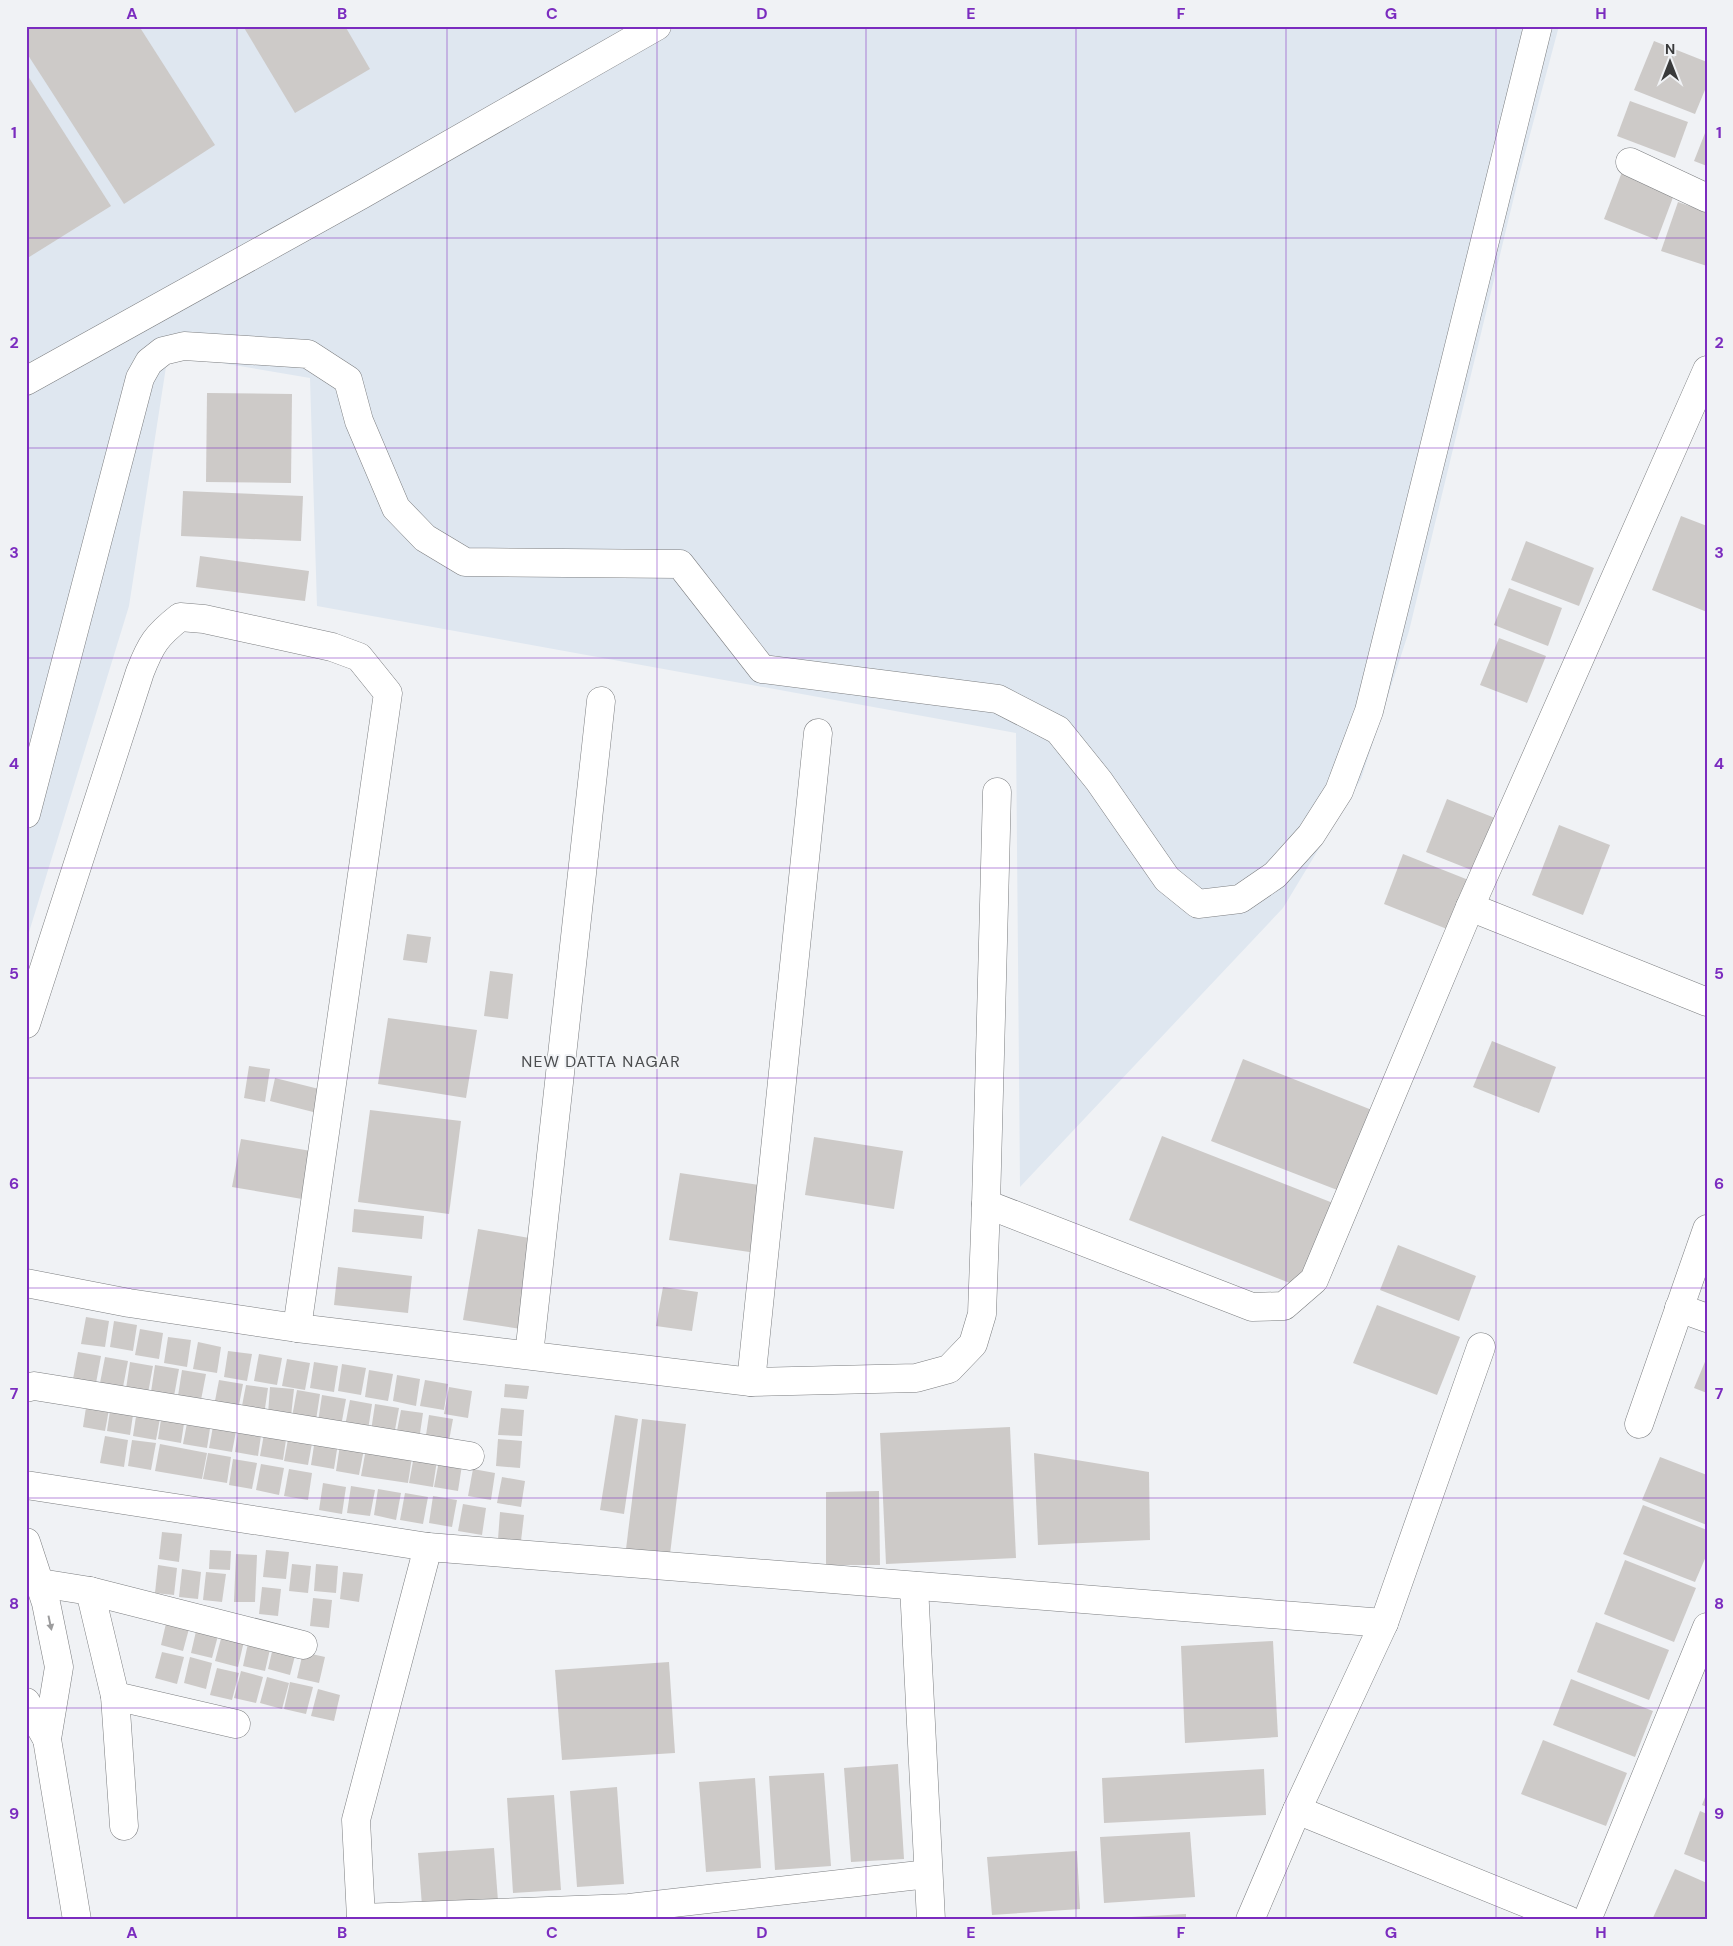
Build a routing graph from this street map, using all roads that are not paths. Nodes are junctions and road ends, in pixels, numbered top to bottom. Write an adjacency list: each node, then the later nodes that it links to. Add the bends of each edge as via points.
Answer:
1 (657, 26): 6 (street)
2 (1538, 26): 10 (street, via 1369,711 1339,791 1311,835 1275,875 1240,899 1198,904 1167,879 1099,781 1058,730 998,699 762,669 680,564 465,562 425,538 396,508 359,421 348,380 308,354 184,346 163,351 149,362 140,378)
3 (1630, 162): 4 (street)
4 (1707, 198)
5 (1707, 370): 11 (street)
6 (26, 381)
7 (601, 701): 21 (street)
8 (818, 733): 22 (street)
9 (997, 792): 14 (street)
10 (26, 814)
11 (1470, 908): 12 (street); 14 (street, via 1314,1280 1284,1306 1252,1307)
12 (1707, 1002)
13 (26, 1024): 19 (street, via 140,672 150,646 161,632 180,617 204,619 359,657 388,693)
14 (986, 1204): 22 (street, via 982,1314 973,1344 949,1368 916,1378)
15 (1707, 1229): 17 (street)
16 (26, 1283): 19 (street, via 129,1303)
17 (1679, 1308): 18 (street); 24 (street)
18 (1707, 1318)
19 (297, 1328): 21 (street)
20 (1481, 1347): 32 (street)
21 (528, 1355): 22 (street)
22 (751, 1382)
23 (26, 1388): 25 (street, via 34,1386)
24 (1639, 1424)
25 (470, 1456)
26 (26, 1485): 28 (street)
27 (26, 1542): 29 (street)
28 (428, 1547): 30 (street); 43 (street, via 356,1820)
29 (40, 1583): 31 (street); 38 (street, one-way to 38, via 59,1667)
30 (914, 1586): 32 (street); 41 (street)
31 (90, 1591): 34 (street); 35 (street)
32 (1384, 1623): 39 (street)
33 (1707, 1627): 48 (street)
34 (303, 1645)
35 (115, 1696): 37 (street); 40 (street)
36 (26, 1702): 38 (street)
37 (236, 1724)
38 (47, 1739): 44 (street)
39 (1297, 1810): 46 (street); 47 (street)
40 (124, 1826)
41 (928, 1874): 42 (street); 45 (street)
42 (629, 1914): 43 (street)
43 (361, 1919)
44 (77, 1920)
45 (931, 1920)
46 (1250, 1920)
47 (1568, 1920)
48 (1587, 1920)

